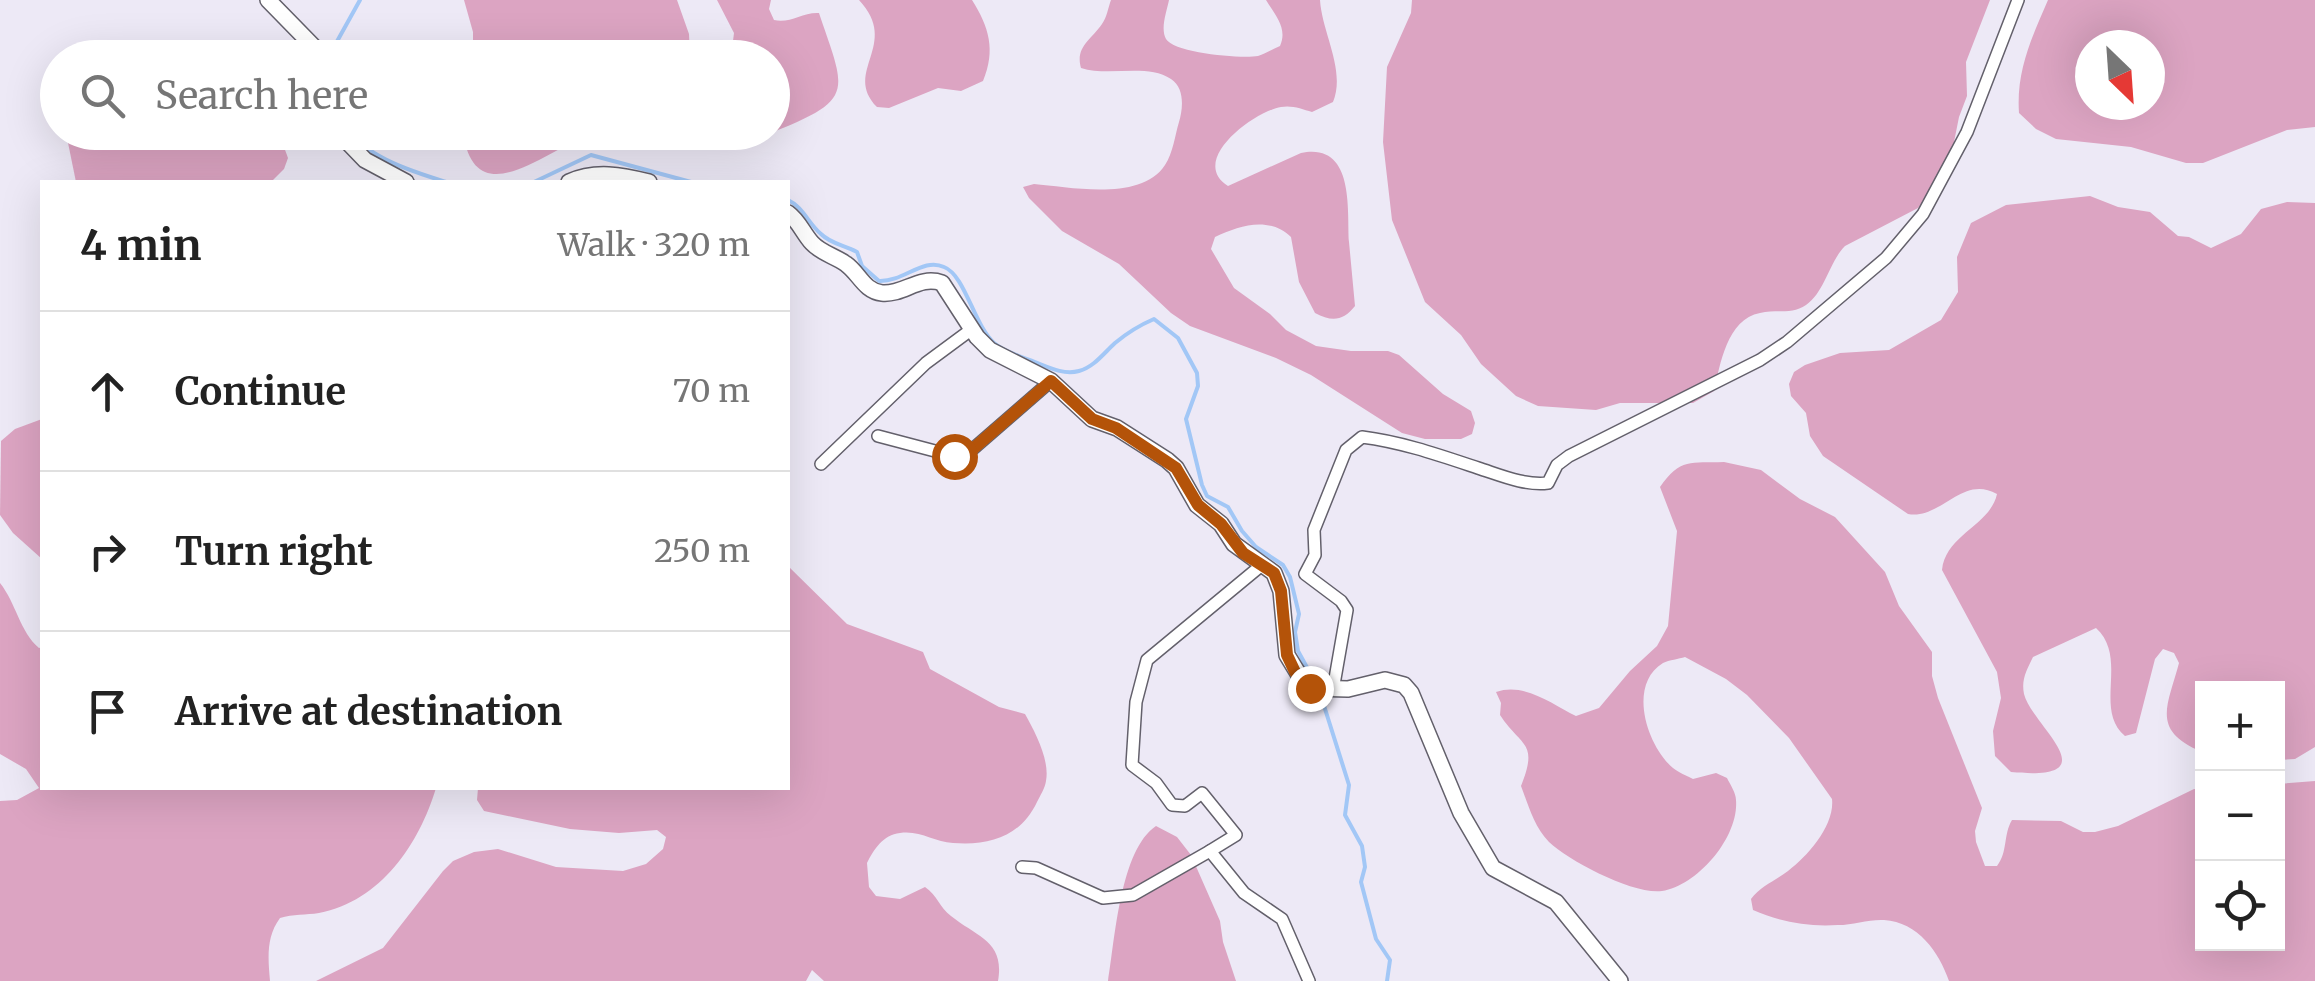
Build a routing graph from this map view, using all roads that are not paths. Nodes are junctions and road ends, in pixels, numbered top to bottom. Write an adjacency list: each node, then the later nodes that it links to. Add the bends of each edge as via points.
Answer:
1 (268, 0): 3 (street)
2 (2018, 0): 14 (street, via 1978,108 1923,214 1873,271 1760,360 1569,456 1548,483 1521,481 1393,440 1362,437 1346,450 1314,530 1315,555 1304,570 1347,610)
3 (307, 40)
4 (355, 150): 5 (street)
5 (402, 180)
6 (575, 180): 7 (street, via 600,174)
7 (637, 180)
8 (790, 215): 9 (street, via 812,243 879,293 924,280 942,283)
9 (972, 329): 10 (street, via 1000,358); 12 (street, via 926,363)
10 (1051, 381): 11 (street, via 974,448 954,456); 13 (street, via 1092,419 1176,468 1198,505 1243,553)
11 (878, 436)
12 (822, 464)
13 (1264, 564): 14 (street, via 1279,580 1295,672); 15 (street, via 1147,660 1136,702 1132,766 1172,805 1185,806 1202,793 1236,835)
14 (1323, 689): 18 (street, via 1385,680 1404,686 1492,868 1556,902)
15 (1210, 851): 16 (street, via 1133,895 1103,898); 17 (street, via 1244,893 1282,919)
16 (1022, 867)
17 (1308, 981)
18 (1620, 981)

